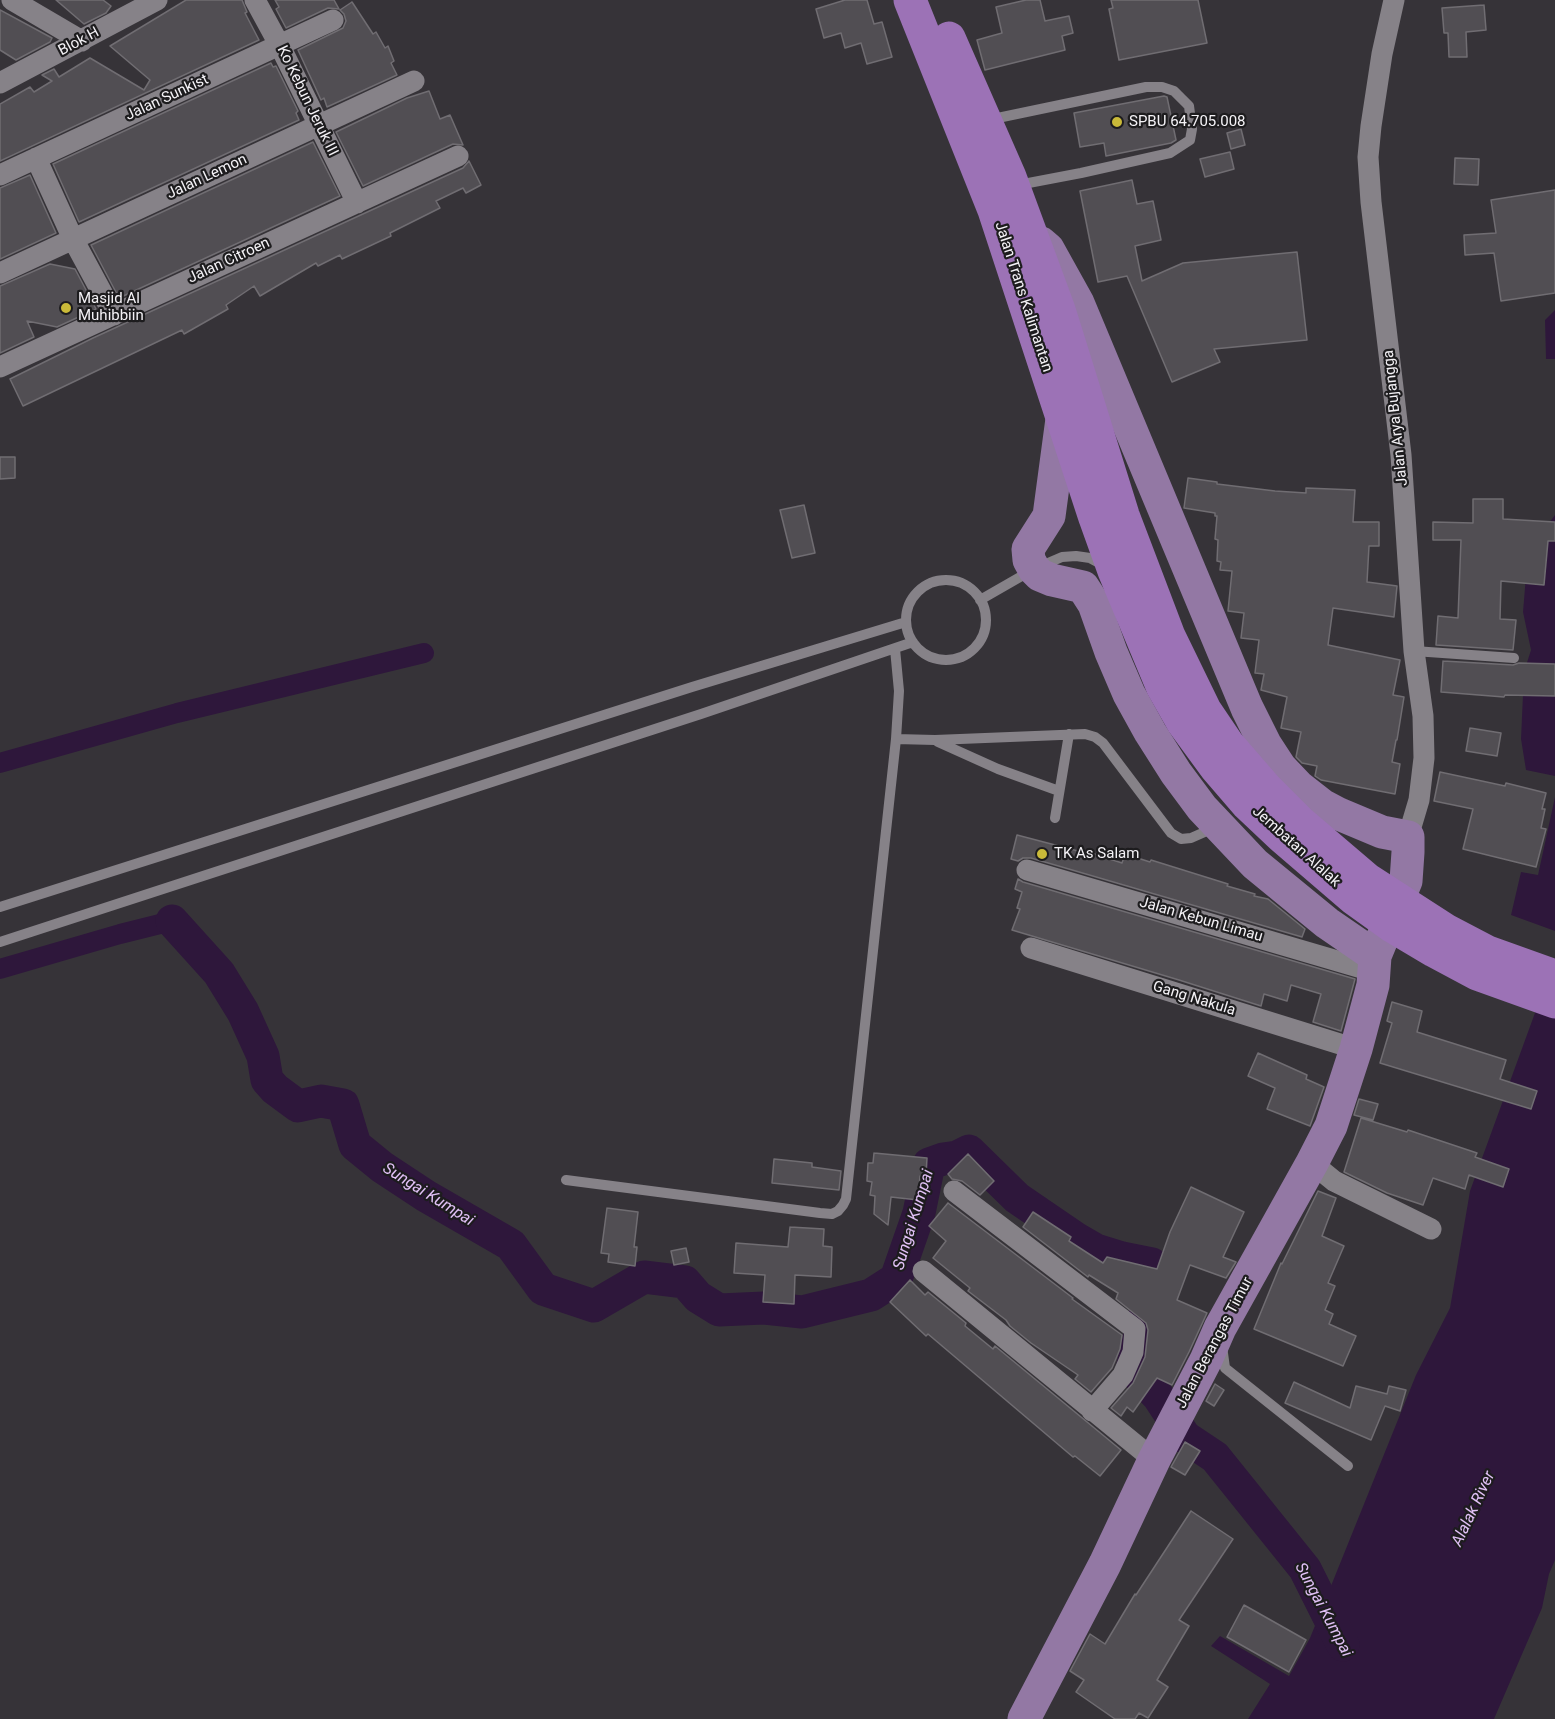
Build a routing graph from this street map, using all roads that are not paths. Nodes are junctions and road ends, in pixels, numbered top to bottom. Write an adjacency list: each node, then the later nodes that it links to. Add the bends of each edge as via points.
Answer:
1 (12, 0): 8 (street)
2 (157, 0): 8 (street, Blok H)
3 (255, 0): 9 (street, Ko Kebun Jeruk III)
4 (910, 0): 24 (highway, Jalan Trans Kalimantan, via 994,210)
5 (932, 0): 12 (highway, Jalan Trans Kalimantan)
6 (1394, 0): 31 (street, Jalan Arya Bujangga, via 1382,54 1368,157 1401,455)
7 (333, 20): 9 (street, Jalan Sunkist)
8 (82, 41): 11 (street, Blok H)
9 (280, 46): 13 (street, Ko Kebun Jeruk III); 15 (street, Jalan Sunkist)
10 (414, 81): 13 (street, Jalan Lemon)
11 (0, 83)
12 (985, 121): 17 (highway, Jalan Trans Kalimantan); 17 (lane, via 1146,87 1174,91 1189,106 1190,140 1170,153)
13 (320, 125): 18 (street, Ko Kebun Jeruk III); 20 (street, Jalan Lemon)
14 (458, 156): 18 (street, Jalan Citroen)
15 (36, 158): 16 (street, Jalan Sunkist); 20 (street)
16 (0, 175)
17 (1013, 186): 19 (highway, Jalan Trans Kalimantan)
18 (357, 202): 22 (street, Jalan Citroen)
19 (1032, 236): 26 (highway, Jalan Trans Kalimantan, via 1123,515); 39 (main road, via 1048,249 1078,303 1265,744 1280,767 1322,805 1382,832)
20 (73, 239): 21 (street, Jalan Lemon); 22 (street)
21 (0, 273)
22 (114, 315): 23 (street, Jalan Citroen)
23 (0, 367)
24 (1062, 418): 25 (main road, via 1049,516 1028,549); 26 (highway, Jalan Trans Kalimantan)
25 (1034, 569): 26 (lane, via 1062,557 1090,558); 27 (lane); 38 (main road, via 1052,580 1083,587 1094,604 1124,683 1150,732 1176,773)
26 (1131, 587): 45 (highway, Jembatan Alalak, via 1228,744 1299,821 1367,879 1446,930 1488,952); 46 (highway, Jembatan Alalak, via 1162,686 1183,723 1247,804 1353,898 1392,926 1478,974)
27 (980, 600): 28 (lane, via 964,584 934,581 911,600); 29 (lane, via 985,624 981,639 971,651 942,660 927,655)
28 (906, 622): 29 (lane); 41 (lane)
29 (913, 642): 30 (lane)
30 (895, 649): 34 (lane, via 899,691); 42 (lane)
31 (1414, 651): 32 (lane); 39 (street, Jalan Arya Bujangga, via 1424,758 1419,800)
32 (1514, 658)
33 (1069, 734): 35 (lane); 36 (lane); 38 (lane, via 1085,734 1103,743 1171,833 1181,839 1191,838)
34 (896, 739): 35 (lane); 49 (lane, via 843,1205 832,1214 820,1213)
35 (935, 740): 36 (lane)
36 (1059, 791): 37 (lane)
37 (1055, 818)
38 (1219, 825): 44 (main road, via 1255,864)
39 (1408, 837): 44 (main road, Jalan Berangas Timur, via 1406,881)
40 (1027, 870): 44 (street, Jalan Kebun Limau)
41 (0, 907)
42 (0, 942)
43 (1031, 948): 47 (street, Gang Nakula)
44 (1375, 964): 47 (main road, Jalan Berangas Timur)
45 (1555, 976)
46 (1555, 1002)
47 (1356, 1048): 48 (main road, Jalan Berangas Timur, via 1330,1126)
48 (1312, 1163): 51 (street, via 1334,1181); 53 (main road, Jalan Berangas Timur)
49 (566, 1180)
50 (954, 1191): 54 (street, via 1135,1329 1133,1352 1123,1376)
51 (1431, 1229)
52 (923, 1271): 54 (street)
53 (1220, 1328): 55 (main road, Jalan Berangas Timur); 56 (lane, via 1224,1368)
54 (1092, 1410): 55 (street)
55 (1161, 1446): 57 (main road, Jalan Berangas Timur)
56 (1348, 1466)
57 (1024, 1719)

